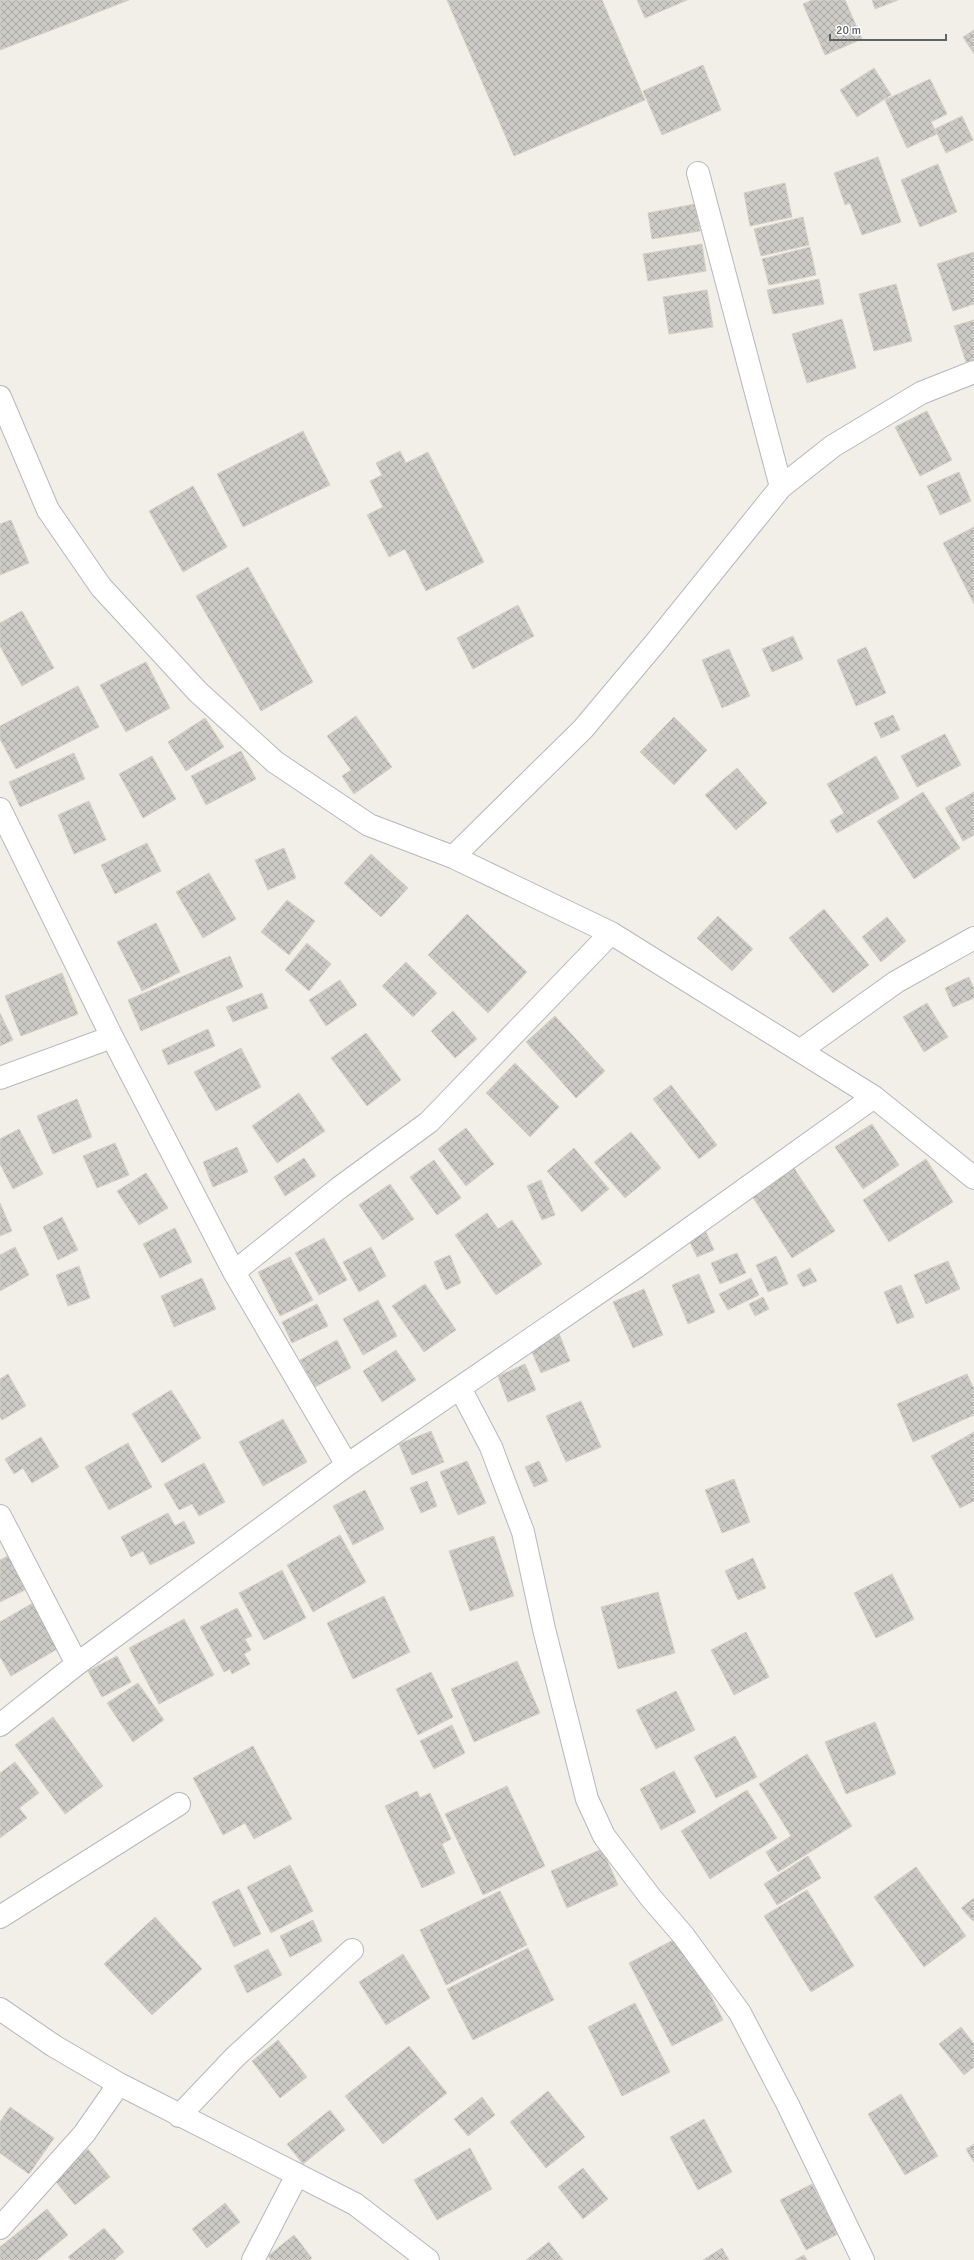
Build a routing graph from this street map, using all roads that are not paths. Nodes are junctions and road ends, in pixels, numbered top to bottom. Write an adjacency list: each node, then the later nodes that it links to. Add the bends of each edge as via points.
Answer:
1 (698, 173): 4 (street)
2 (974, 372): 4 (street, via 920,393 833,446)
3 (0, 397): 6 (street, via 48,510 100,587 198,692 275,762 369,825)
4 (781, 487): 6 (street, via 582,729)
5 (0, 808): 9 (street)
6 (453, 857): 7 (street)
7 (612, 933): 10 (street); 14 (street, via 429,1122 339,1188)
8 (974, 938): 10 (street, via 896,982)
9 (112, 1037): 11 (street); 14 (street)
10 (801, 1050): 12 (street)
11 (0, 1078)
12 (874, 1097): 13 (street); 15 (street, via 636,1267)
13 (974, 1178)
14 (234, 1272): 16 (street)
15 (460, 1388): 16 (street); 30 (street, via 491,1447 523,1532 544,1629 587,1799 604,1836 683,1935 740,2013)
16 (347, 1465): 18 (street)
17 (0, 1516): 18 (street)
18 (77, 1664): 19 (street)
19 (0, 1725)
20 (179, 1804): 21 (street)
21 (0, 1918)
22 (352, 1950): 25 (street, via 235,2057)
23 (0, 2009): 24 (street, via 54,2046)
24 (119, 2084): 25 (street); 27 (street, via 84,2134)
25 (179, 2116): 26 (street)
26 (297, 2175): 28 (street); 29 (street, via 355,2204)
27 (0, 2228)
28 (253, 2260)
29 (428, 2260)
30 (863, 2260)

